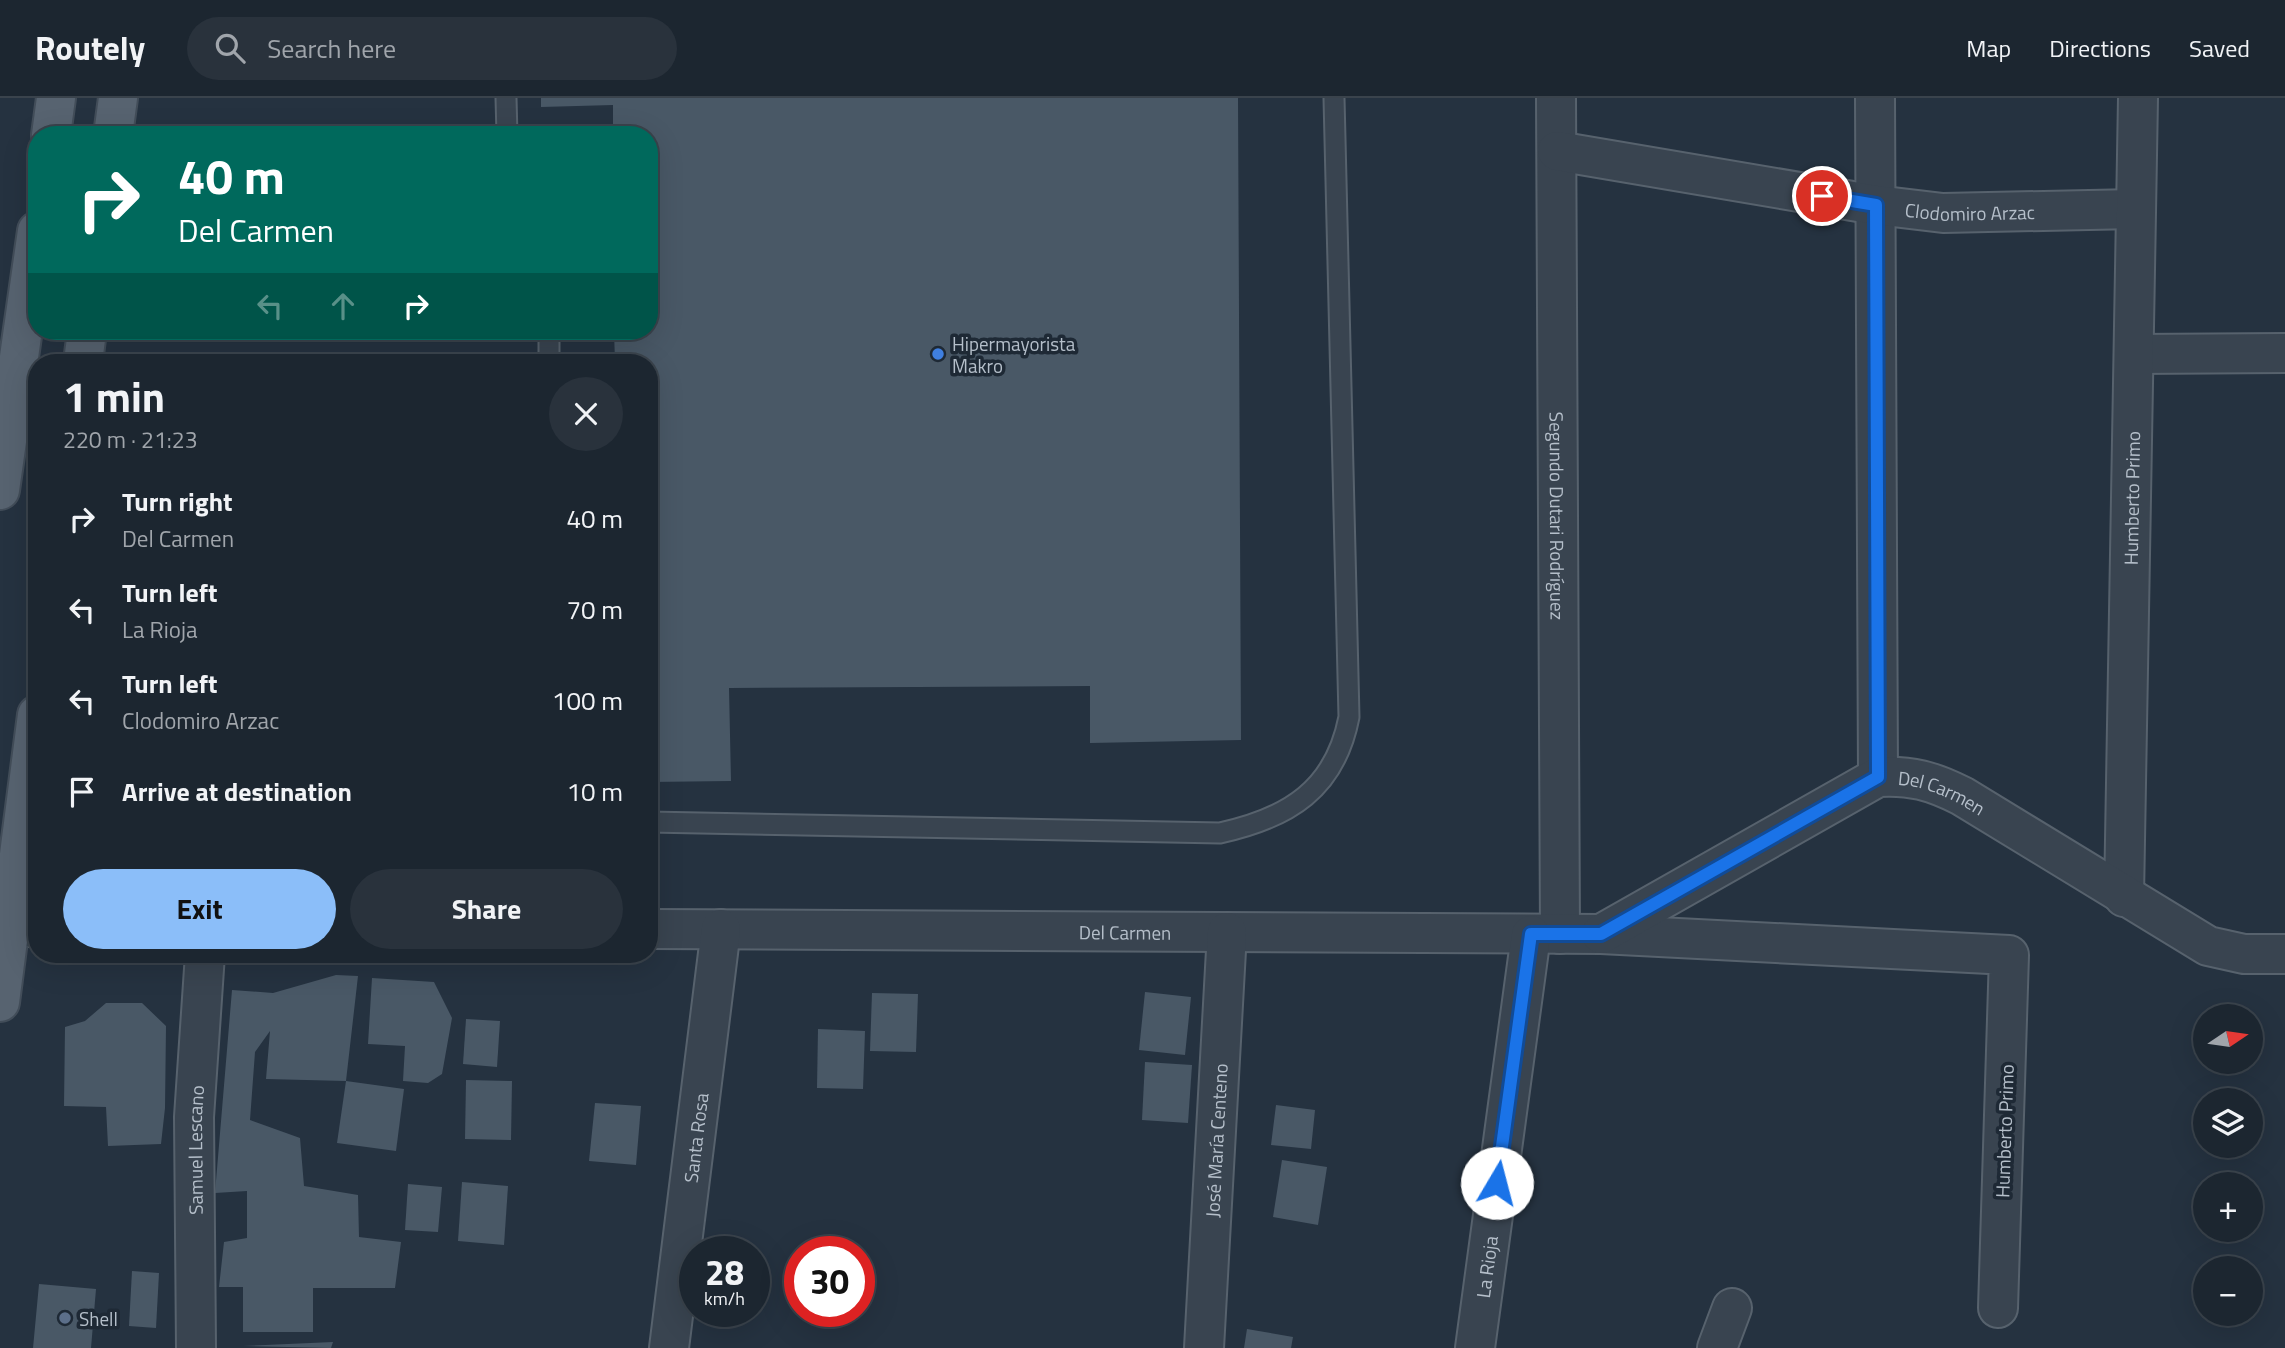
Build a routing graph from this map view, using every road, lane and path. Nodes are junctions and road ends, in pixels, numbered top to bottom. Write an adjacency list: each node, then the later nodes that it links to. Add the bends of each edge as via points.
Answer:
1 (56, 98): 8 (main road)
2 (118, 98): 9 (main road)
3 (506, 98): 10 (lane)
4 (1334, 98): 20 (lane, via 1349,717 1343,746 1330,772 1308,796 1282,813 1220,833)
5 (1556, 98): 11 (street, Segundo Dutari Rodríguez)
6 (1875, 98): 12 (street)
7 (2138, 98): 13 (street, Humberto Primo)
8 (52, 126)
9 (114, 126)
10 (506, 126)
11 (1557, 151): 12 (street, Clodomiro Arzac); 26 (street, Segundo Dutari Rodríguez)
12 (1876, 205): 13 (street, Clodomiro Arzac, via 1943,213); 18 (street)
13 (2135, 209): 16 (street, Humberto Primo)
14 (28, 294): 17 (main road)
15 (2285, 353): 16 (street)
16 (2135, 354): 21 (street, Humberto Primo)
17 (0, 490)
18 (1878, 777): 21 (street, Del Carmen, via 1906,775 1931,780); 27 (street, Del Carmen)
19 (28, 802): 22 (main road)
20 (658, 822)
21 (2124, 897): 28 (street, Del Carmen, via 2208,946 2244,954)
22 (15, 928): 31 (main road)
23 (658, 929): 24 (street, Del Carmen)
24 (721, 929): 25 (street, Del Carmen); 35 (street, Santa Rosa)
25 (1227, 932): 26 (street, Del Carmen); 36 (street, José María Centeno)
26 (1546, 934): 27 (street, Del Carmen); 37 (street, La Rioja)
27 (1601, 934): 29 (street, Del Carmen)
28 (2285, 954)
29 (2010, 955): 33 (street, Humberto Primo)
30 (204, 963): 34 (street, Samuel Lescano, via 194,1117)
31 (0, 1002)
32 (1732, 1308): 38 (street)
33 (1998, 1308)
34 (196, 1348)
35 (669, 1348)
36 (1204, 1348)
37 (1475, 1348)
38 (1717, 1348)

